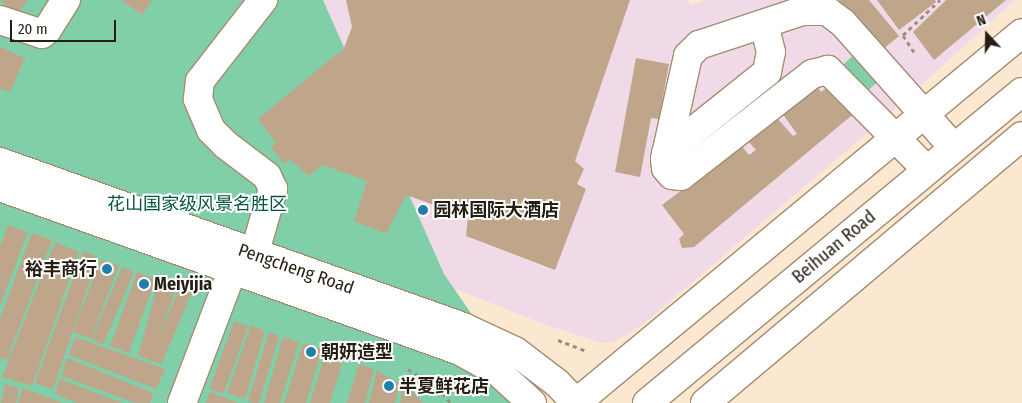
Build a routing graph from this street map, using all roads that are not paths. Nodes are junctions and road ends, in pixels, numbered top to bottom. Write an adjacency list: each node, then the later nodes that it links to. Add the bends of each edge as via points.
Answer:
1 (66, 0): 3 (main road, via 42,34)
2 (263, 0): 15 (main road, via 200,81 198,99 211,130 267,176 273,189)
3 (0, 20)
4 (764, 24): 7 (main road, via 802,11 827,11 843,23); 11 (main road, via 771,52 767,72); 11 (main road, via 699,45 688,56)
5 (1022, 33): 7 (main road)
6 (1022, 92): 10 (main road, Beihuan Road)
7 (923, 116): 9 (main road); 10 (main road)
8 (1022, 136): 20 (main road, Beihuan Road)
9 (897, 138): 11 (main road, via 828,70 812,74 680,176 672,175 666,168); 13 (main road); 18 (main road)
10 (954, 148): 13 (main road, Beihuan Road)
11 (666, 153)
12 (0, 162): 15 (main road, Pengcheng Road)
13 (928, 170): 19 (main road, Beihuan Road)
14 (0, 187): 15 (main road, Pengcheng Road)
15 (244, 262): 16 (main road); 17 (main road, Pengcheng Road, via 460,351 498,372); 18 (main road, Pengcheng Road, via 472,331 515,351 557,382)
16 (182, 403)
17 (532, 403)
18 (576, 403)
19 (646, 403)
20 (705, 403)

